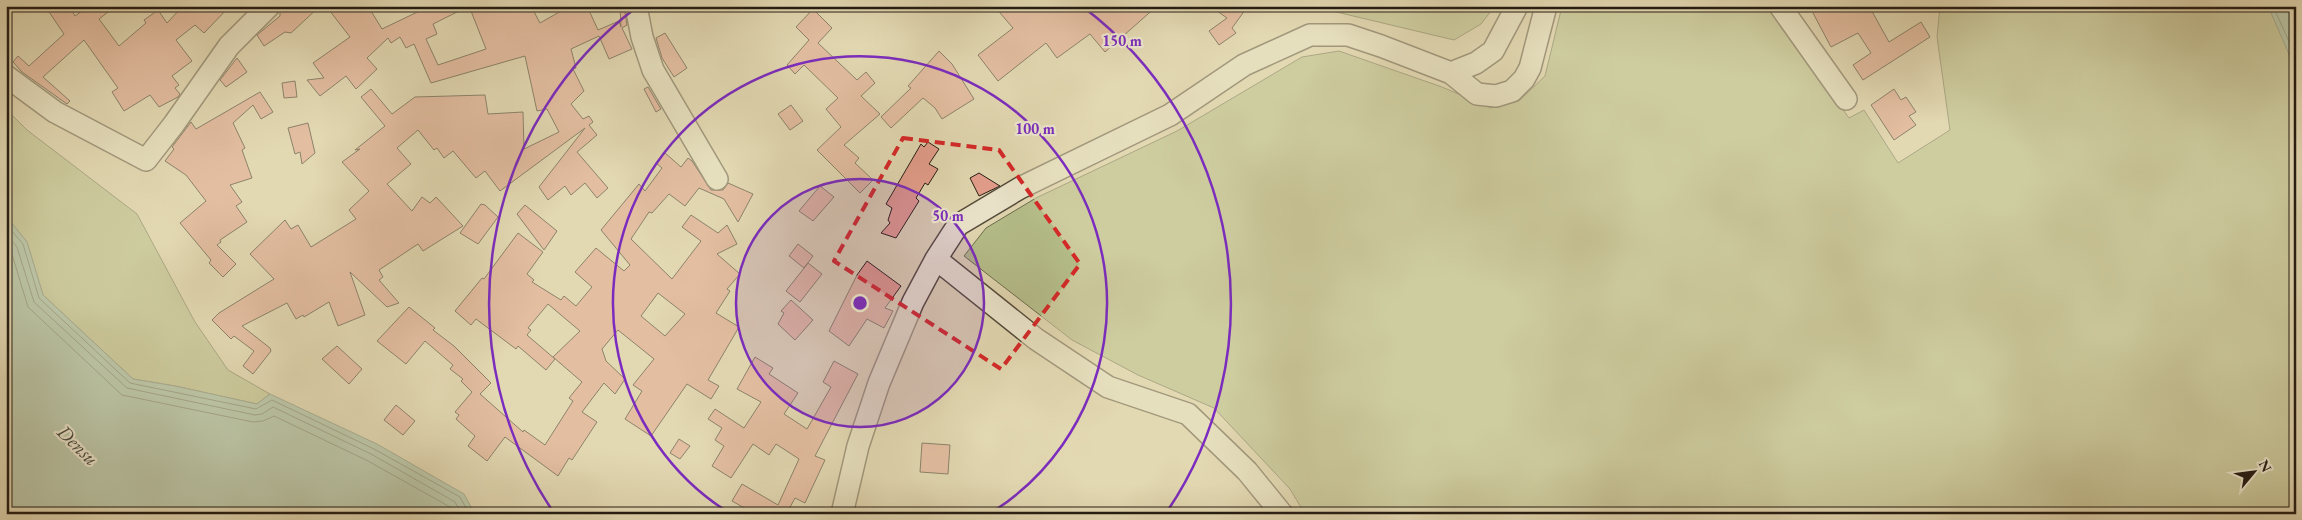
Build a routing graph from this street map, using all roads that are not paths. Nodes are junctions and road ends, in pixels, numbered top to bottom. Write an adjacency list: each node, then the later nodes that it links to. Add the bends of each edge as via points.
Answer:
1 (269, 6): 7 (street, via 229,46 146,160 55,112)
2 (636, 6): 9 (street, via 653,70)
3 (1517, 6): 6 (street, via 1493,51)
4 (1546, 6): 6 (street, via 1530,68 1512,90 1496,96 1477,94)
5 (1780, 6): 8 (street)
6 (1451, 74): 10 (street, via 1348,35 1310,35 1244,65 1170,115 984,208 958,225)
7 (6, 76)
8 (1846, 99)
9 (717, 180)
10 (936, 259): 11 (street, via 879,383 858,446); 12 (street, via 1036,339 1108,387 1188,414 1247,470)
11 (842, 514)
12 (1282, 514)

